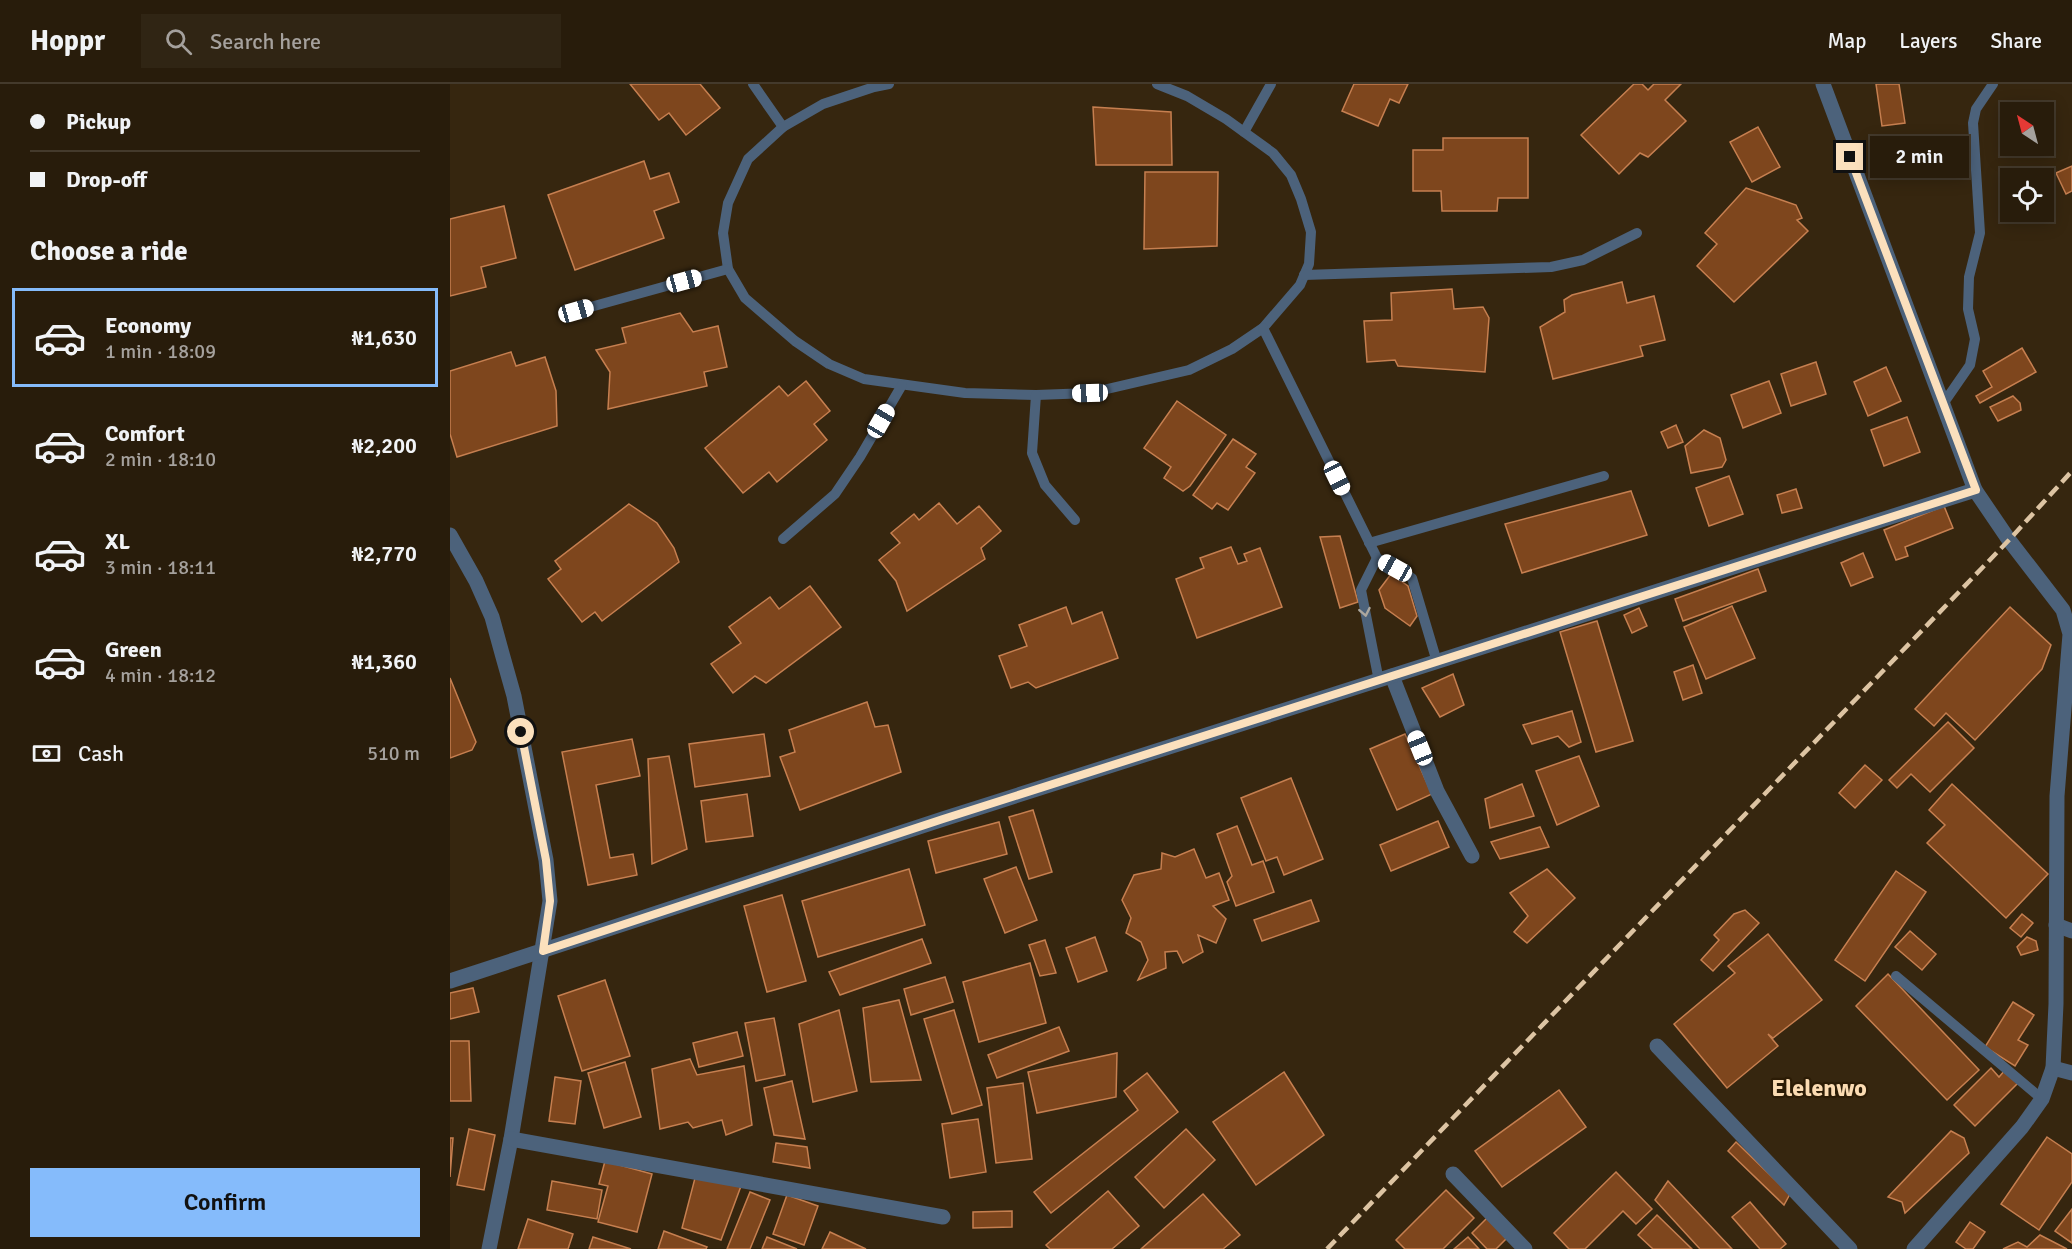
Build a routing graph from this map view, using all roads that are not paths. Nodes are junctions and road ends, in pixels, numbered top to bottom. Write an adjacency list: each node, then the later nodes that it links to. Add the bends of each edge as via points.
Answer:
1 (753, 84): 7 (lane)
2 (890, 84): 7 (lane, via 823,104)
3 (1157, 84): 8 (lane, via 1187,96)
4 (1271, 84): 8 (lane)
5 (1823, 84): 16 (street)
6 (1993, 84): 16 (lane, via 1976,109 1973,123 1980,233 1970,277 1968,309 1975,339 1970,365)
7 (783, 127): 10 (lane, via 748,159 728,203 723,233)
8 (1244, 132): 11 (lane, via 1273,153 1291,175 1311,232 1309,264)
9 (1637, 233): 11 (lane, via 1583,260 1551,267)
10 (728, 269): 12 (lane); 14 (lane, via 745,298 829,364 864,379)
11 (1304, 275): 13 (lane)
12 (576, 311)
13 (1263, 328): 15 (lane, via 1232,350 1189,370 1090,393); 22 (lane)
14 (902, 385): 15 (lane, via 965,393); 21 (lane, via 835,494)
15 (1036, 395): 19 (lane, via 1032,453 1045,485)
16 (1943, 404): 18 (street)
17 (1604, 476): 22 (lane)
18 (1976, 490): 24 (street); 26 (street, via 2063,610 2070,634)
19 (1075, 520)
20 (450, 536): 30 (street, via 492,617 514,696 546,860 550,901)
21 (783, 538)
22 (1369, 543): 23 (lane)
23 (1377, 558): 24 (lane, via 1412,578); 25 (lane, one-way to 25, via 1361,590)
24 (1437, 662): 25 (street)
25 (1386, 679): 27 (street, via 1437,791); 30 (street)
26 (2067, 717): 28 (street, via 2057,796)
27 (1472, 856)
28 (2056, 925): 29 (street); 34 (street)
29 (2072, 931)
30 (543, 951): 32 (street); 37 (street)
31 (1896, 976): 36 (lane)
32 (450, 981)
33 (1657, 1046): 42 (street)
34 (2053, 1068): 35 (street); 36 (street)
35 (2072, 1073)
36 (2042, 1099): 43 (street)
37 (511, 1139): 39 (street); 40 (street)
38 (1453, 1174): 41 (street)
39 (944, 1217)
40 (489, 1249)
41 (1526, 1249)
42 (1850, 1249)
43 (1914, 1249)

